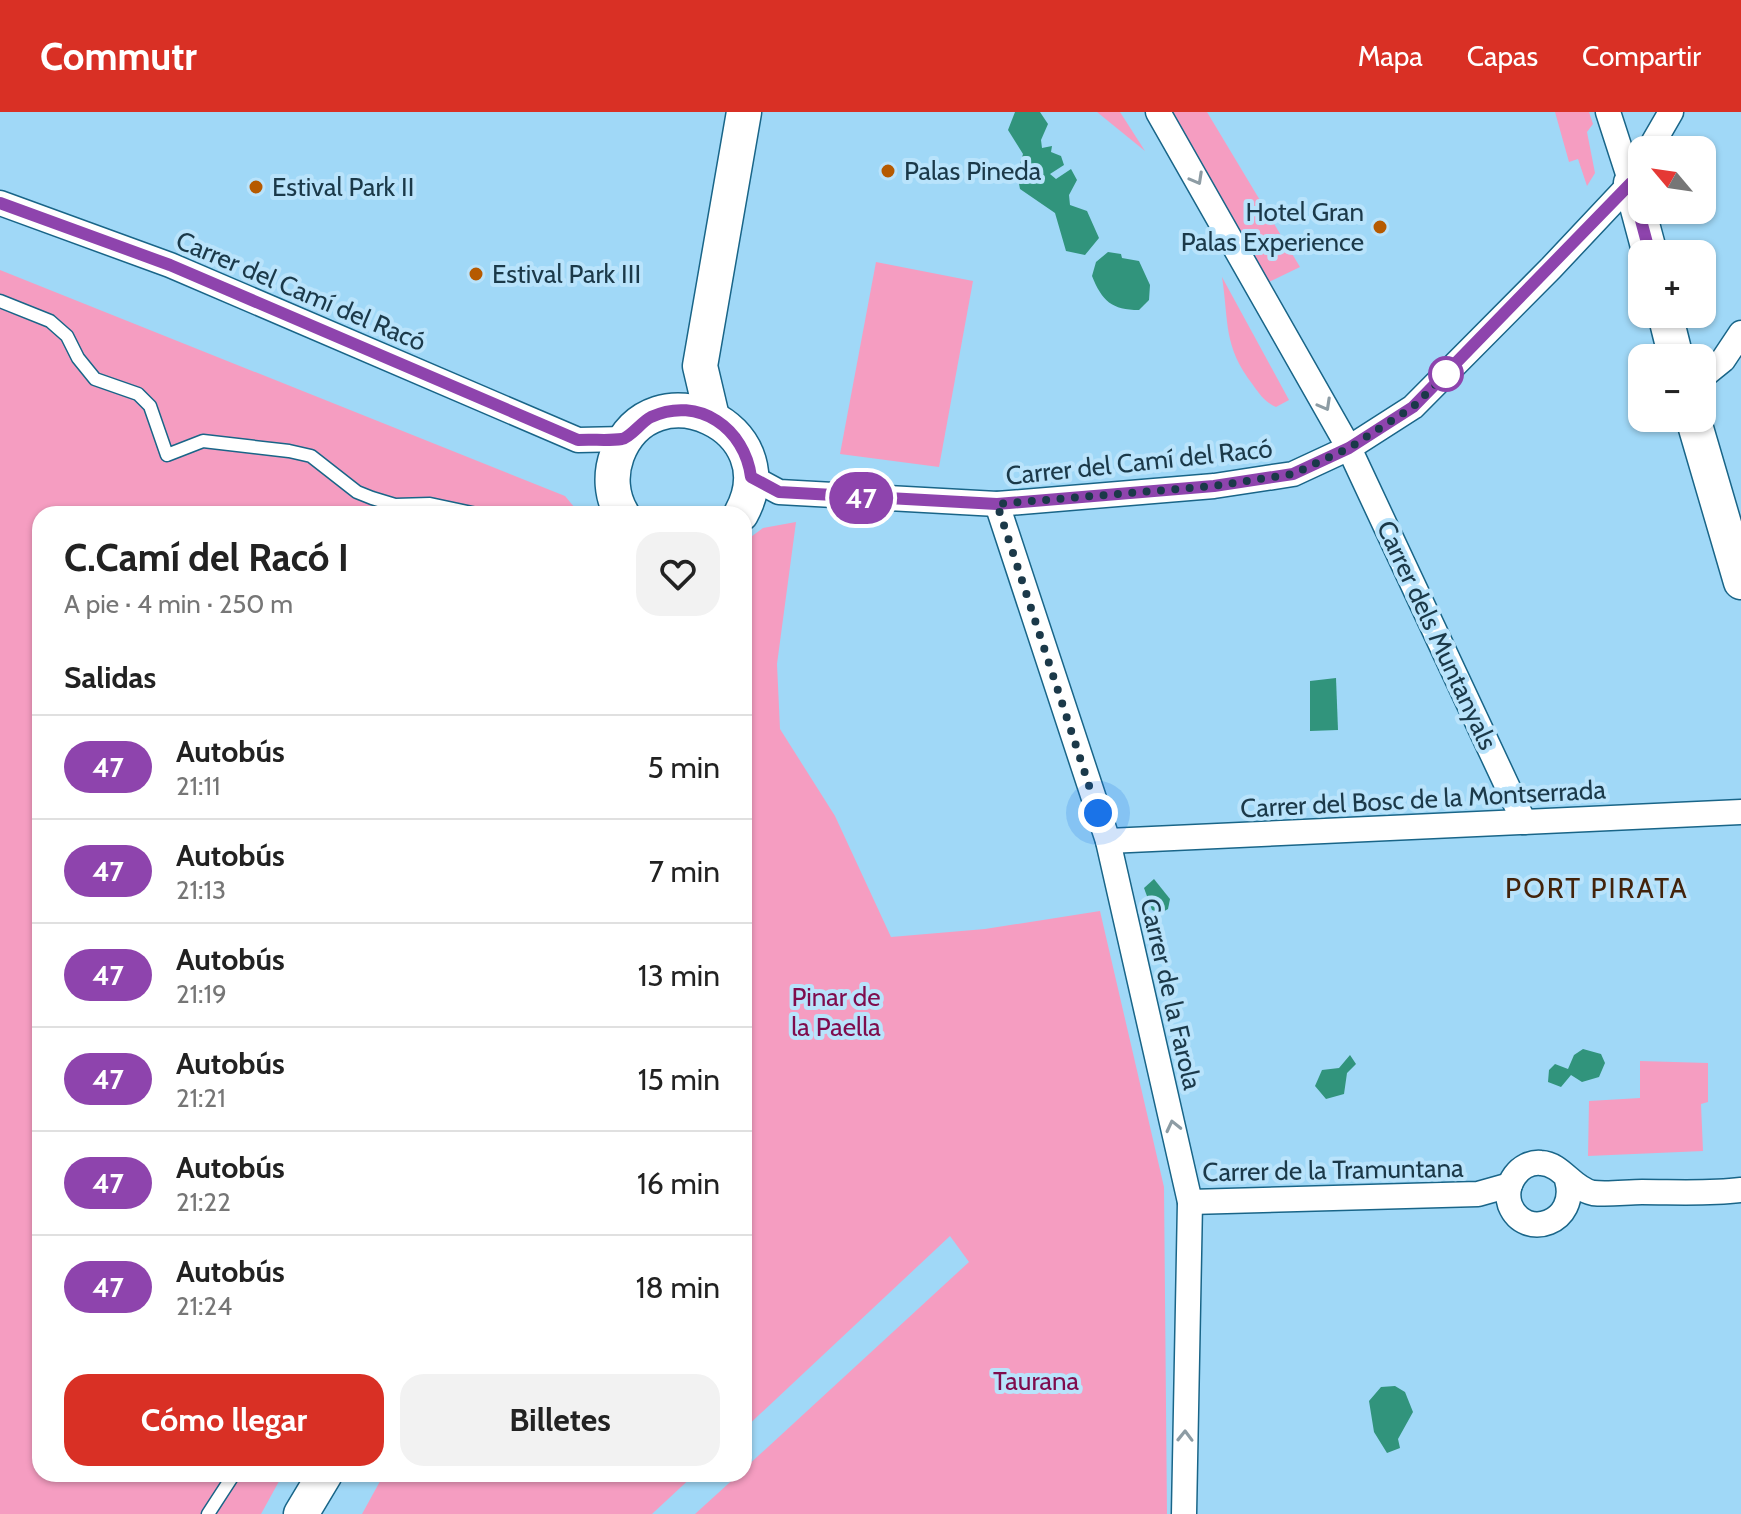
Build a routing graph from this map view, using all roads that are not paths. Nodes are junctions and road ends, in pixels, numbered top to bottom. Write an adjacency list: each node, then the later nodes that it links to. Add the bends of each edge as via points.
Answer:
1 (744, 112): 11 (street)
2 (1158, 112): 18 (street, Carrer dels Muntanyals, one-way to 18)
3 (1608, 112): 6 (street)
4 (1671, 112): 5 (street)
5 (1657, 136)
6 (1628, 156)
7 (1628, 181): 18 (street, Carrer del Camí del Racó, via 1413,407)
8 (0, 203): 17 (street, Carrer del Camí del Racó, via 170,265)
9 (0, 301): 22 (lane, via 50,321 67,336 95,379 138,394 150,406 167,455 203,441 289,451 311,456 372,498 395,505)
10 (1741, 333): 12 (street)
11 (700, 366): 13 (street); 14 (street)
12 (1716, 366)
13 (664, 412): 14 (street, via 688,410); 16 (street)
14 (712, 417): 19 (street, via 740,442)
15 (1697, 432): 23 (street)
16 (625, 439): 17 (street, Carrer del Camí del Racó); 20 (street, via 615,461)
17 (578, 440): 20 (street)
18 (1349, 448): 21 (street, Carrer del Camí del Racó, via 1293,474); 25 (street, Carrer dels Muntanyals)
19 (754, 497): 21 (street, Carrer del Camí del Racó)
20 (617, 500)
21 (997, 504): 26 (street, Carrer de la Farola)
22 (439, 506)
23 (1741, 582)
24 (1741, 812): 25 (street, Carrer del Bosc de la Montserrada)
25 (1524, 822): 26 (street, Carrer del Bosc de la Montserrada)
26 (1108, 841): 31 (street, Carrer de la Farola, one-way to 26)
27 (1567, 1180): 29 (street); 30 (street, via 1561,1171 1542,1163 1522,1168); 32 (street)
28 (1740, 1191): 29 (street)
29 (1591, 1193): 32 (street)
30 (1510, 1195): 31 (street, Carrer de la Tramuntana); 32 (street, via 1523,1220 1532,1223 1551,1222)
31 (1190, 1202): 37 (street, Carrer de la Farola, one-way to 31)
32 (1566, 1209)
33 (229, 1482): 35 (lane)
34 (320, 1482): 36 (street)
35 (208, 1514)
36 (301, 1514)
37 (1184, 1514)

